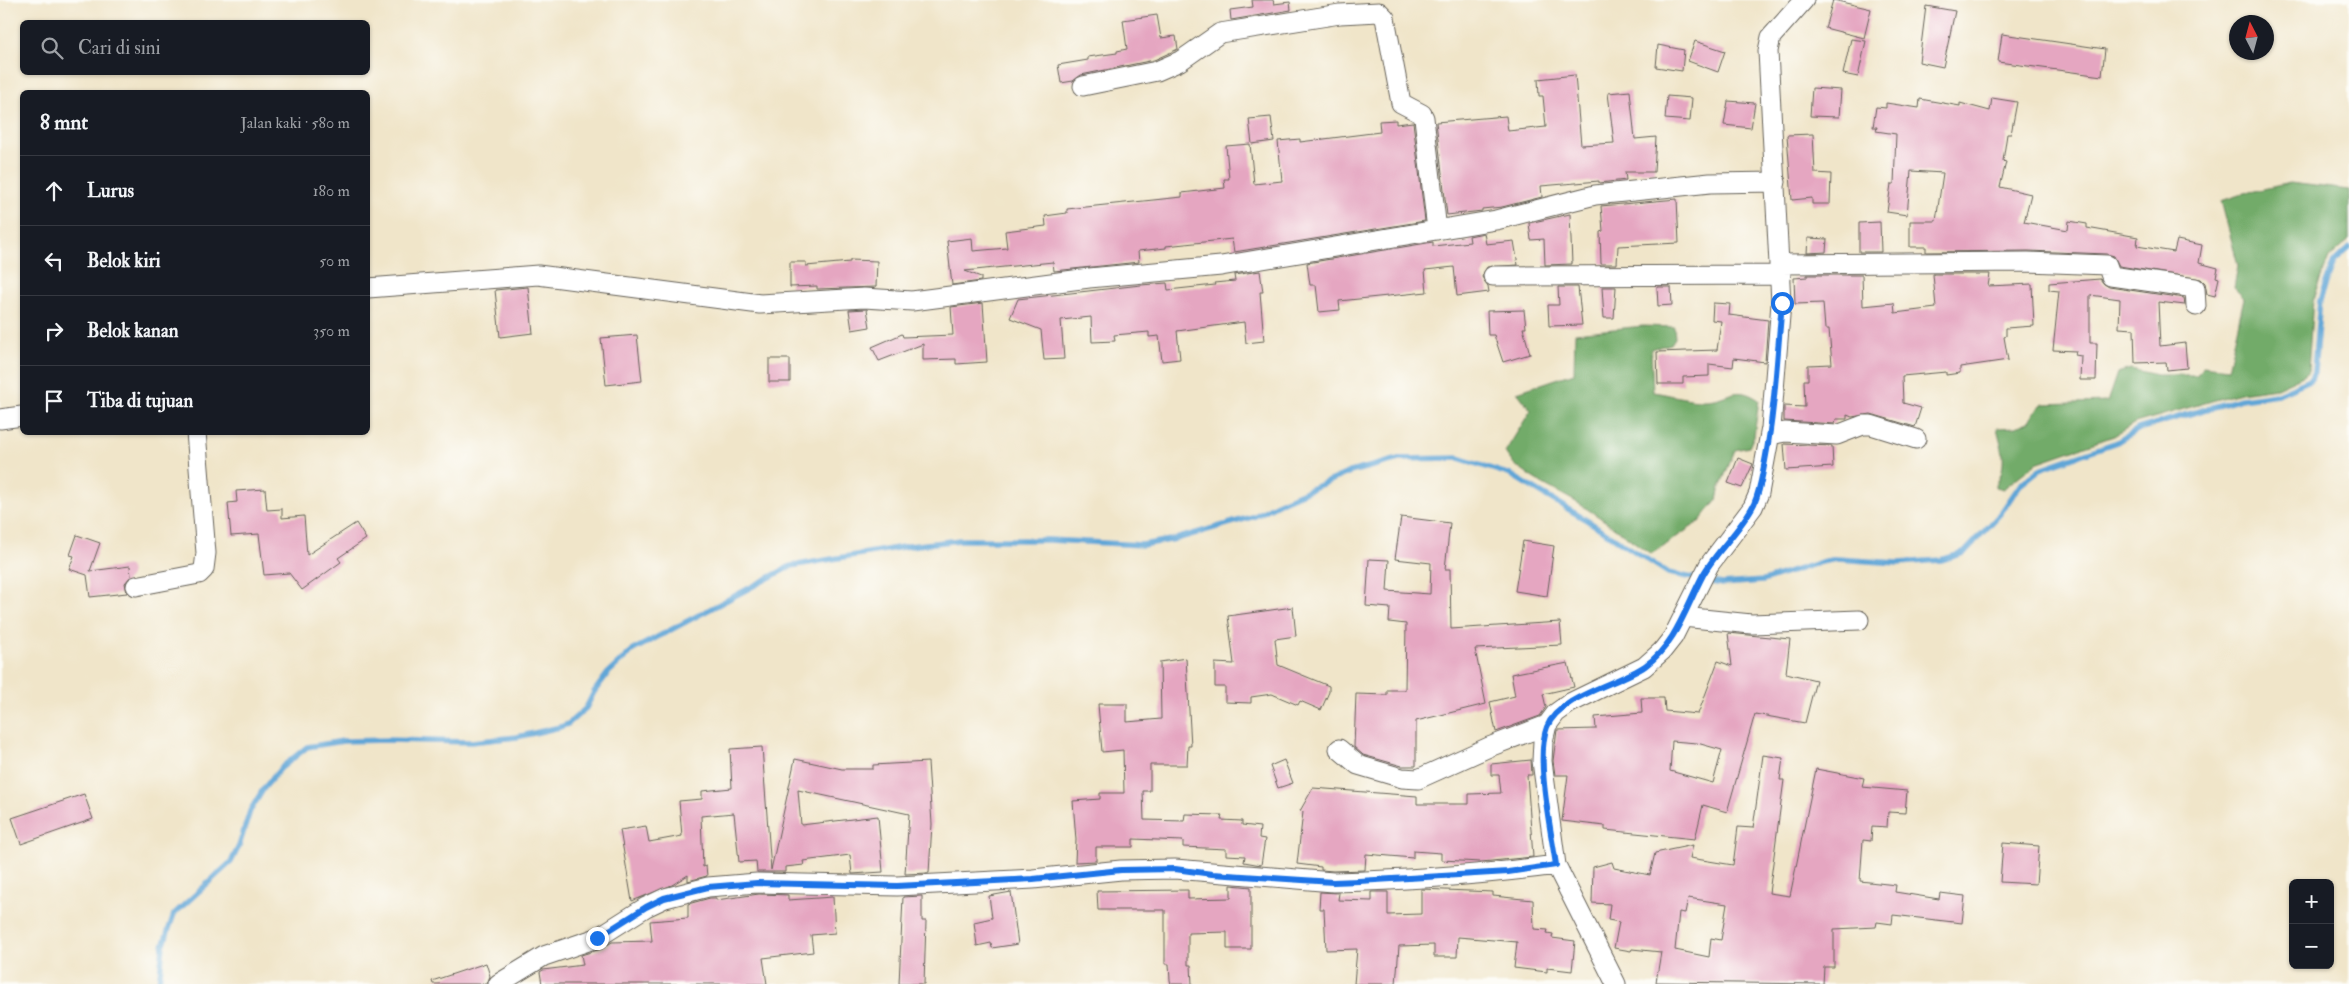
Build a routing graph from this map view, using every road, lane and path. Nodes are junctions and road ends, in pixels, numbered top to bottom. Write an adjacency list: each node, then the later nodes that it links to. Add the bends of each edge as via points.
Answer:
1 (1804, 0): 3 (street, via 1771,37 1768,51)
2 (1083, 86): 4 (street, via 1157,71 1180,61 1220,33 1379,12 1385,18 1401,103 1424,118)
3 (1776, 182): 4 (street, via 1710,183 1594,195 1496,220); 5 (street)
4 (1437, 230): 7 (street, via 1222,266 1089,278 912,301 864,298 760,304 538,275)
5 (1781, 269): 6 (street); 8 (street, via 2028,262 2107,265 2111,276 2195,288); 12 (street, via 1782,303)
6 (1493, 276)
7 (370, 288)
8 (2196, 306)
9 (20, 416): 10 (street)
10 (0, 419)
11 (196, 435): 14 (street, via 206,544 204,569 199,574)
12 (1770, 435): 13 (street, via 1785,432 1836,435 1872,425); 15 (street, via 1759,493 1753,507 1709,565)
13 (1916, 440)
14 (136, 586)
15 (1685, 613): 16 (street, via 1752,624); 17 (street, via 1673,637 1644,667 1570,704 1556,713)
16 (1860, 620)
17 (1548, 725): 18 (street, via 1418,779 1402,778 1358,765); 19 (street, via 1542,761)
18 (1339, 749)
19 (1556, 865): 20 (street, via 1508,872 1359,881 1314,881 1175,869 897,886 757,883 708,887 664,898 597,938 544,956); 21 (street)
20 (498, 984)
21 (1616, 984)

